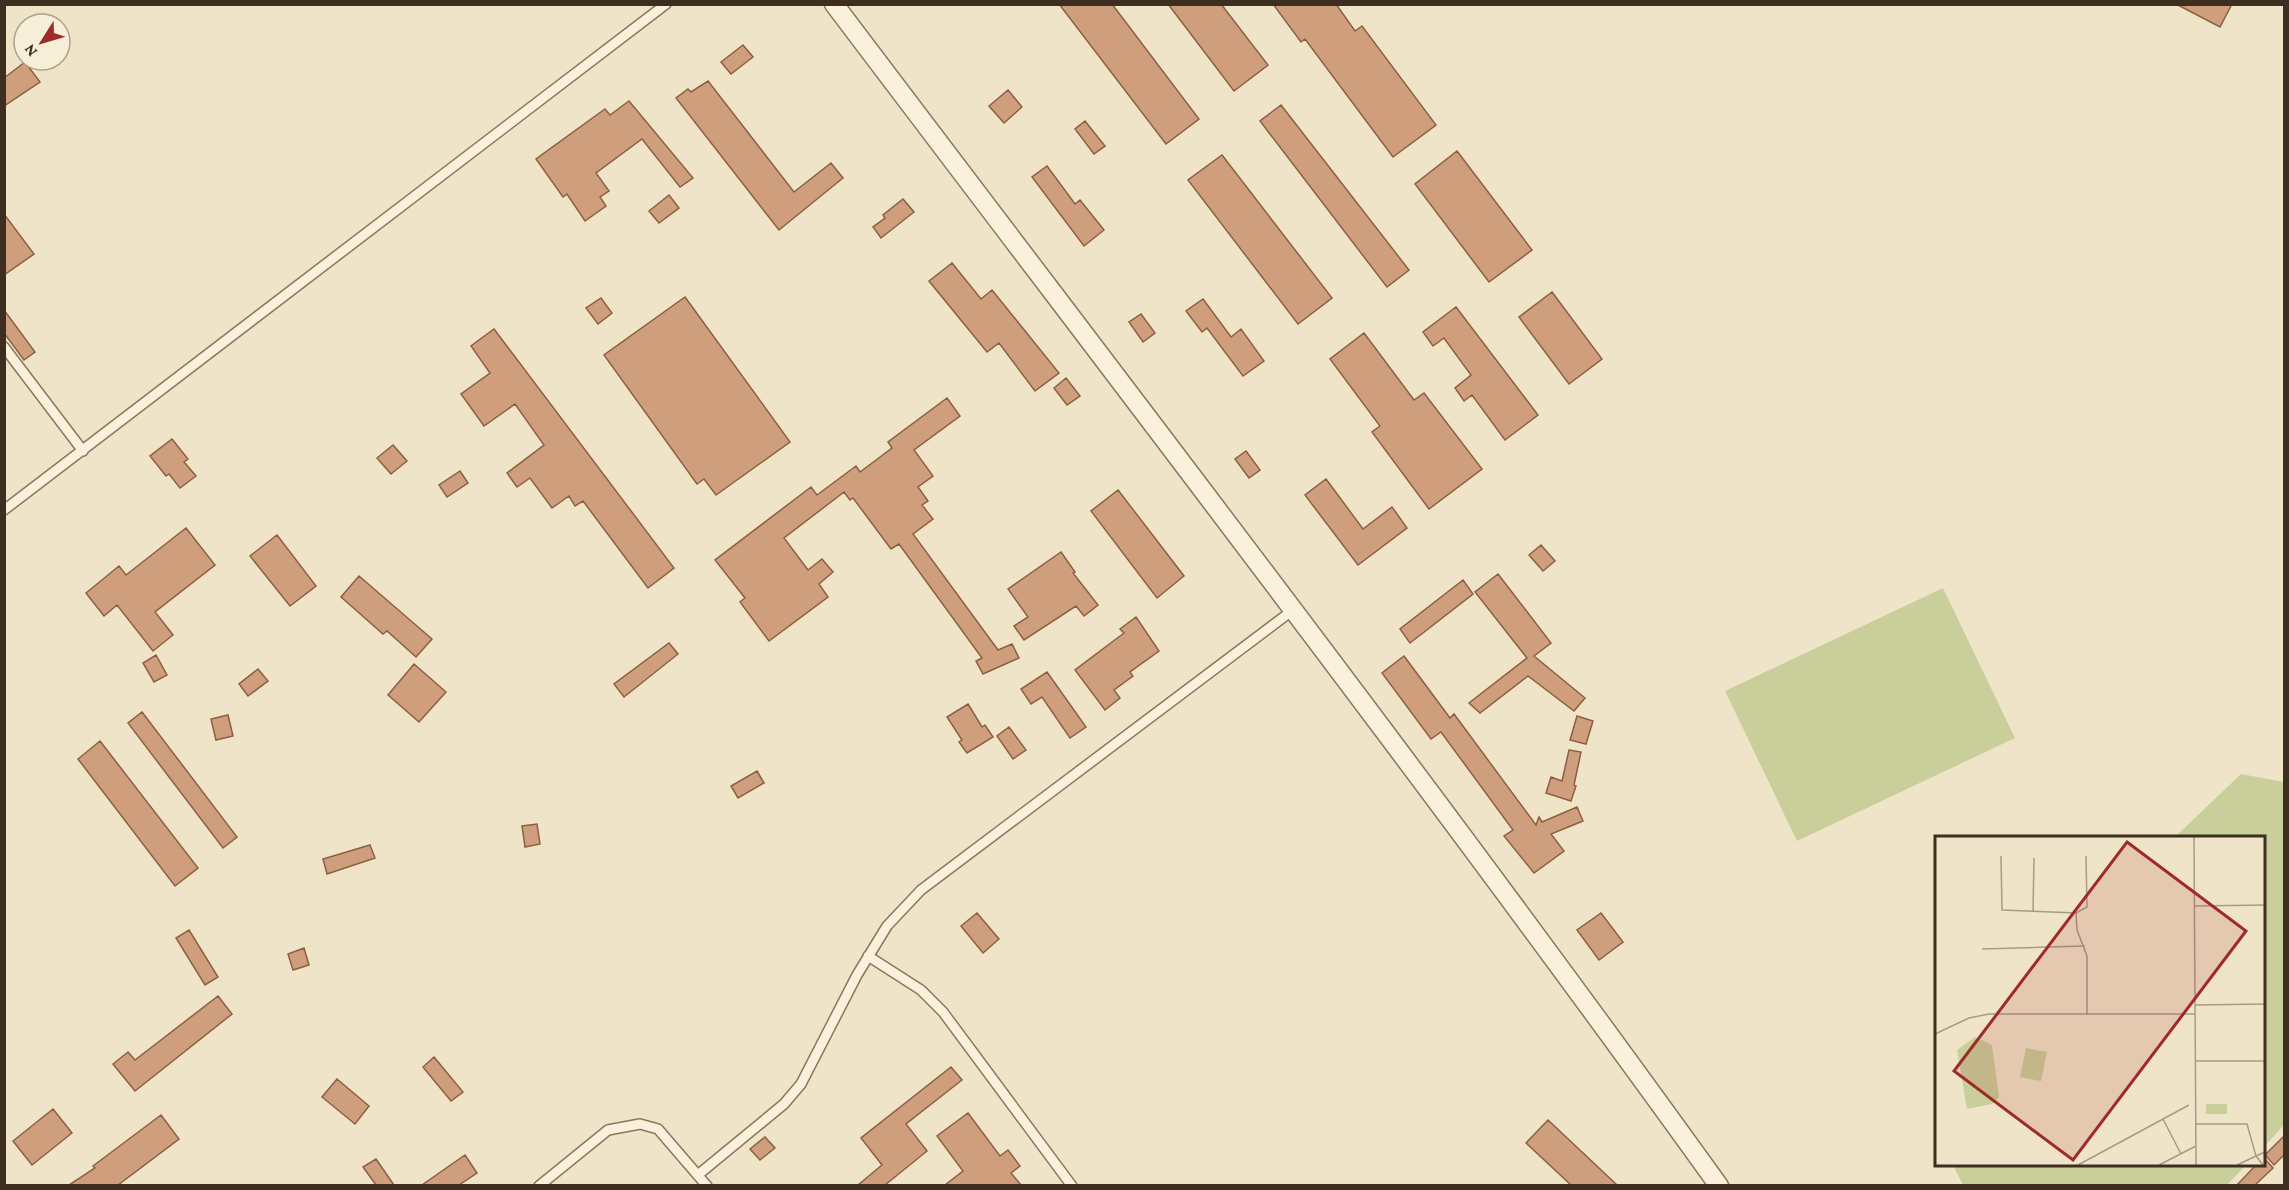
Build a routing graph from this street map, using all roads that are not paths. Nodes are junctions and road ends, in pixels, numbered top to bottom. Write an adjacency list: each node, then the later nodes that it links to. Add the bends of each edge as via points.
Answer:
1 (666, 4): 4 (lane)
2 (834, 4): 6 (street)
3 (4, 348): 4 (lane)
4 (83, 451): 5 (lane)
5 (4, 510)
6 (1293, 610): 7 (lane, via 921,890 887,926); 12 (street)
7 (868, 956): 8 (lane, via 801,1084 784,1104); 11 (lane, via 921,990 944,1012)
8 (699, 1174): 9 (lane, via 658,1130 640,1124 608,1130); 10 (lane)
9 (539, 1185)
10 (707, 1185)
11 (1072, 1185)
12 (1719, 1185)

